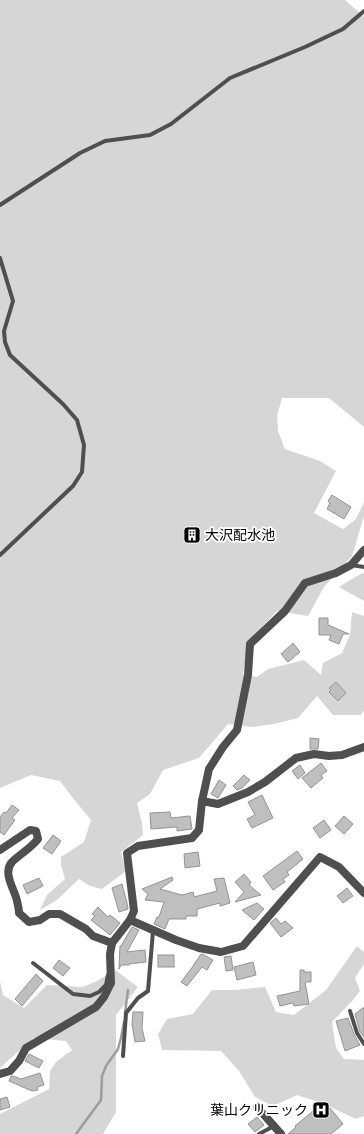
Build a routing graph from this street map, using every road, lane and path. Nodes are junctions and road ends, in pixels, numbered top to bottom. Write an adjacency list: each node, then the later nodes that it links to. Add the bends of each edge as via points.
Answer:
1 (364, 11): 2 (lane, via 343,29 230,78 170,124 150,135 105,142 80,153)
2 (0, 205)
3 (0, 258): 5 (lane, via 13,301 4,331 10,355 77,420 84,444 82,472 73,486)
4 (364, 550): 6 (street)
5 (0, 555)
6 (351, 565): 7 (lane); 9 (street, via 305,583 285,611 250,644 248,675 237,730 209,769)
7 (364, 567)
8 (364, 747): 9 (street, via 342,755 314,754 296,758 248,792 218,804)
9 (202, 801): 12 (street, via 199,830 192,838 138,846 127,853 134,911)
10 (0, 850): 14 (street, via 30,830 36,831 38,839 11,864 8,870 19,913 30,922 40,920 49,914 60,914 93,936)
11 (364, 893): 13 (street, via 339,867 320,857 242,946 221,952 199,948)
12 (130, 920): 13 (street); 14 (street)
13 (153, 931): 19 (lane, via 148,992 138,998 126,1013)
14 (112, 943): 16 (street)
15 (32, 963): 16 (lane, via 73,994 90,996 106,985)
16 (110, 969): 20 (street, via 111,983 96,1007 26,1048 10,1071)
17 (350, 1011): 18 (lane, via 357,1033)
18 (364, 1044)
19 (123, 1056)
20 (0, 1074)
21 (257, 1107): 22 (street)
22 (274, 1126): 23 (lane); 24 (street)
23 (259, 1134)
24 (281, 1134)

